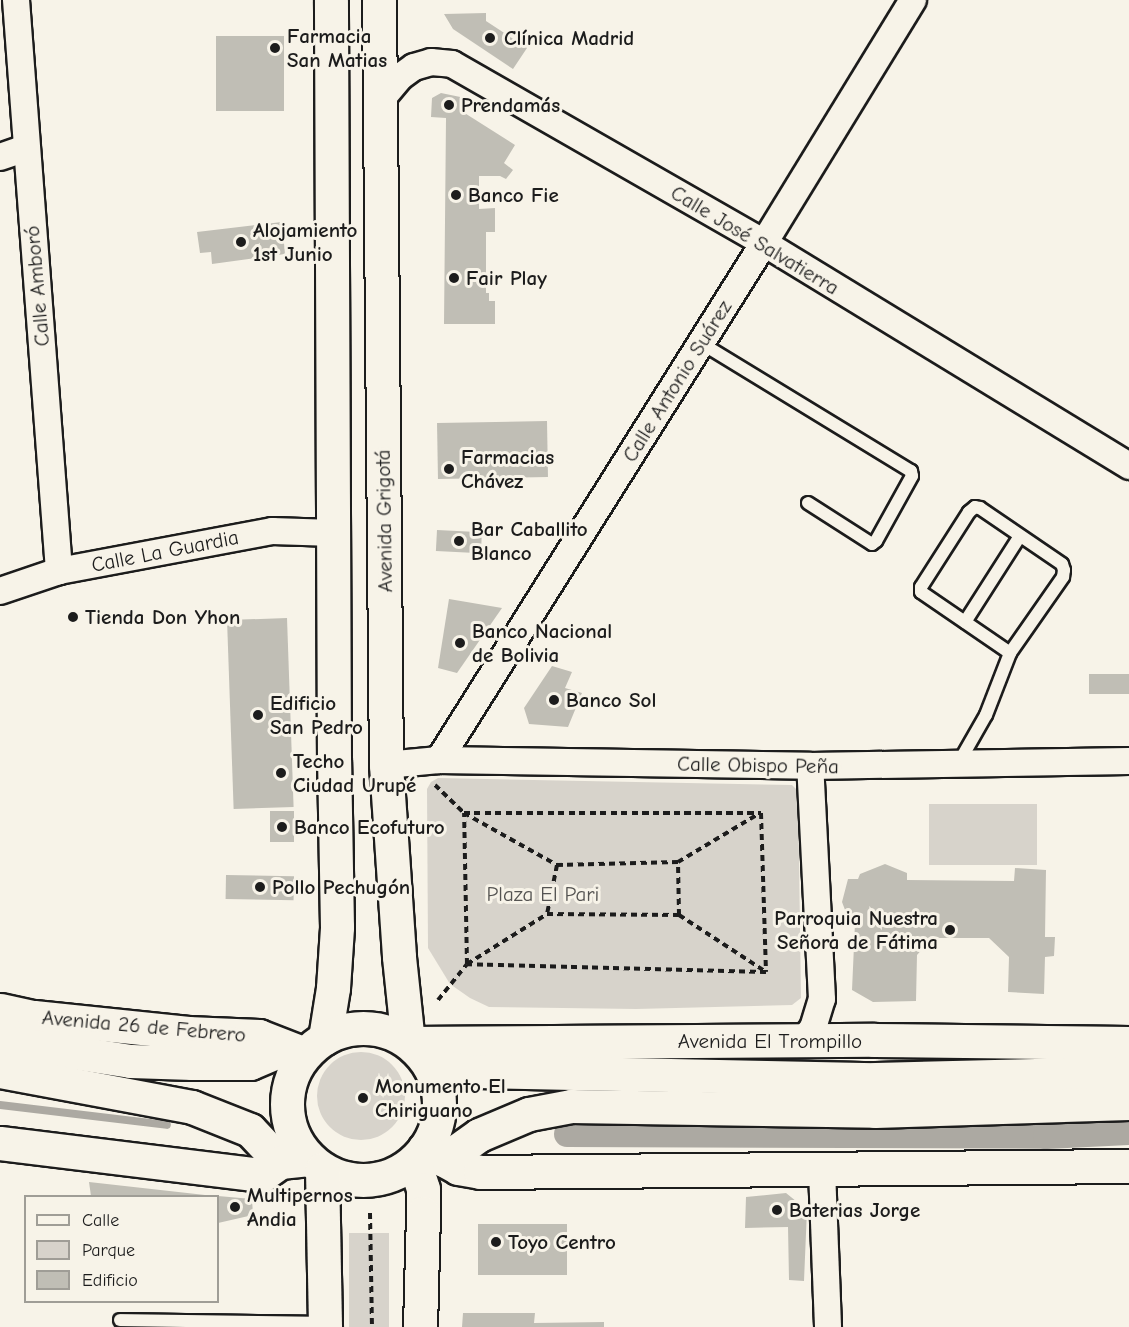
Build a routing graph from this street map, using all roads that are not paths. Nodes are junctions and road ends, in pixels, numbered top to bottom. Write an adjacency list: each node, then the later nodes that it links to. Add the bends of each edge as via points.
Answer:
1 (16, 0): 6 (street, Calle Amboró)
2 (331, 0): 12 (main road)
3 (379, 0): 5 (main road, Avenida Grigotá)
4 (913, 0): 8 (street, Calle Antonio Suárez)
5 (380, 101): 8 (street, Calle José Salvatierra, via 414,67 431,62 452,64); 23 (main road, Avenida Grigotá)
6 (26, 148): 7 (street); 14 (street, Calle Amboró)
7 (0, 157)
8 (764, 243): 9 (street, Calle Antonio Suárez); 10 (street, Calle José Salvatierra)
9 (702, 342): 11 (lane, via 911,471 907,485 872,544); 19 (street, Calle Antonio Suárez)
10 (1129, 466)
11 (808, 503)
12 (334, 533): 14 (street, Calle La Guardia, via 272,531); 16 (main road)
13 (1020, 536): 17 (lane); 17 (lane, via 975,507 921,587 923,595); 18 (lane, via 1062,564 1064,570 1063,577)
14 (60, 571): 15 (street, Calle La Guardia)
15 (0, 591)
16 (335, 614): 23 (main road, via 356,613 365,616 371,625 378,757); 29 (main road, via 337,927 333,988)
17 (965, 622): 18 (lane)
18 (1010, 652): 21 (lane, via 986,715)
19 (435, 761): 22 (street, Calle Obispo Peña); 23 (street, Calle Obispo Peña)
20 (1129, 761): 21 (street, Calle Obispo Peña)
21 (958, 764): 22 (street, Calle Obispo Peña)
22 (810, 766): 26 (street, via 822,999 813,1028)
23 (387, 778): 30 (main road, Avenida Grigotá, via 399,957)
24 (0, 1010): 29 (main road, Avenida 26 de Febrero, via 176,1032 259,1036)
25 (0, 1041): 29 (main road, Avenida 26 de Febrero, via 130,1060 192,1063 250,1064)
26 (802, 1042): 27 (main road, Avenida El Trompillo); 30 (main road, Avenida El Trompillo)
27 (1060, 1042): 28 (main road, Avenida El Trompillo); 31 (main road)
28 (1129, 1043)
29 (305, 1047): 30 (main road, via 346,1029 368,1028 389,1032); 37 (main road, via 290,1081 286,1112)
30 (416, 1051): 33 (main road, Avenida El Trompillo, via 477,1071 875,1079); 36 (main road, via 435,1080 439,1106)
31 (1129, 1066)
32 (0, 1071): 37 (main road, via 192,1107 250,1131)
33 (1129, 1073)
34 (1129, 1103): 36 (main road, via 875,1111 571,1106 528,1114)
35 (0, 1143): 37 (main road, via 262,1175)
36 (427, 1156): 37 (main road, via 386,1177 369,1180 337,1176); 39 (main road, via 480,1172); 42 (main road)
37 (304, 1163): 41 (main road)
38 (1129, 1166): 39 (main road)
39 (822, 1170): 43 (street)
40 (120, 1320): 41 (lane)
41 (325, 1325)
42 (420, 1327)
43 (828, 1327)

